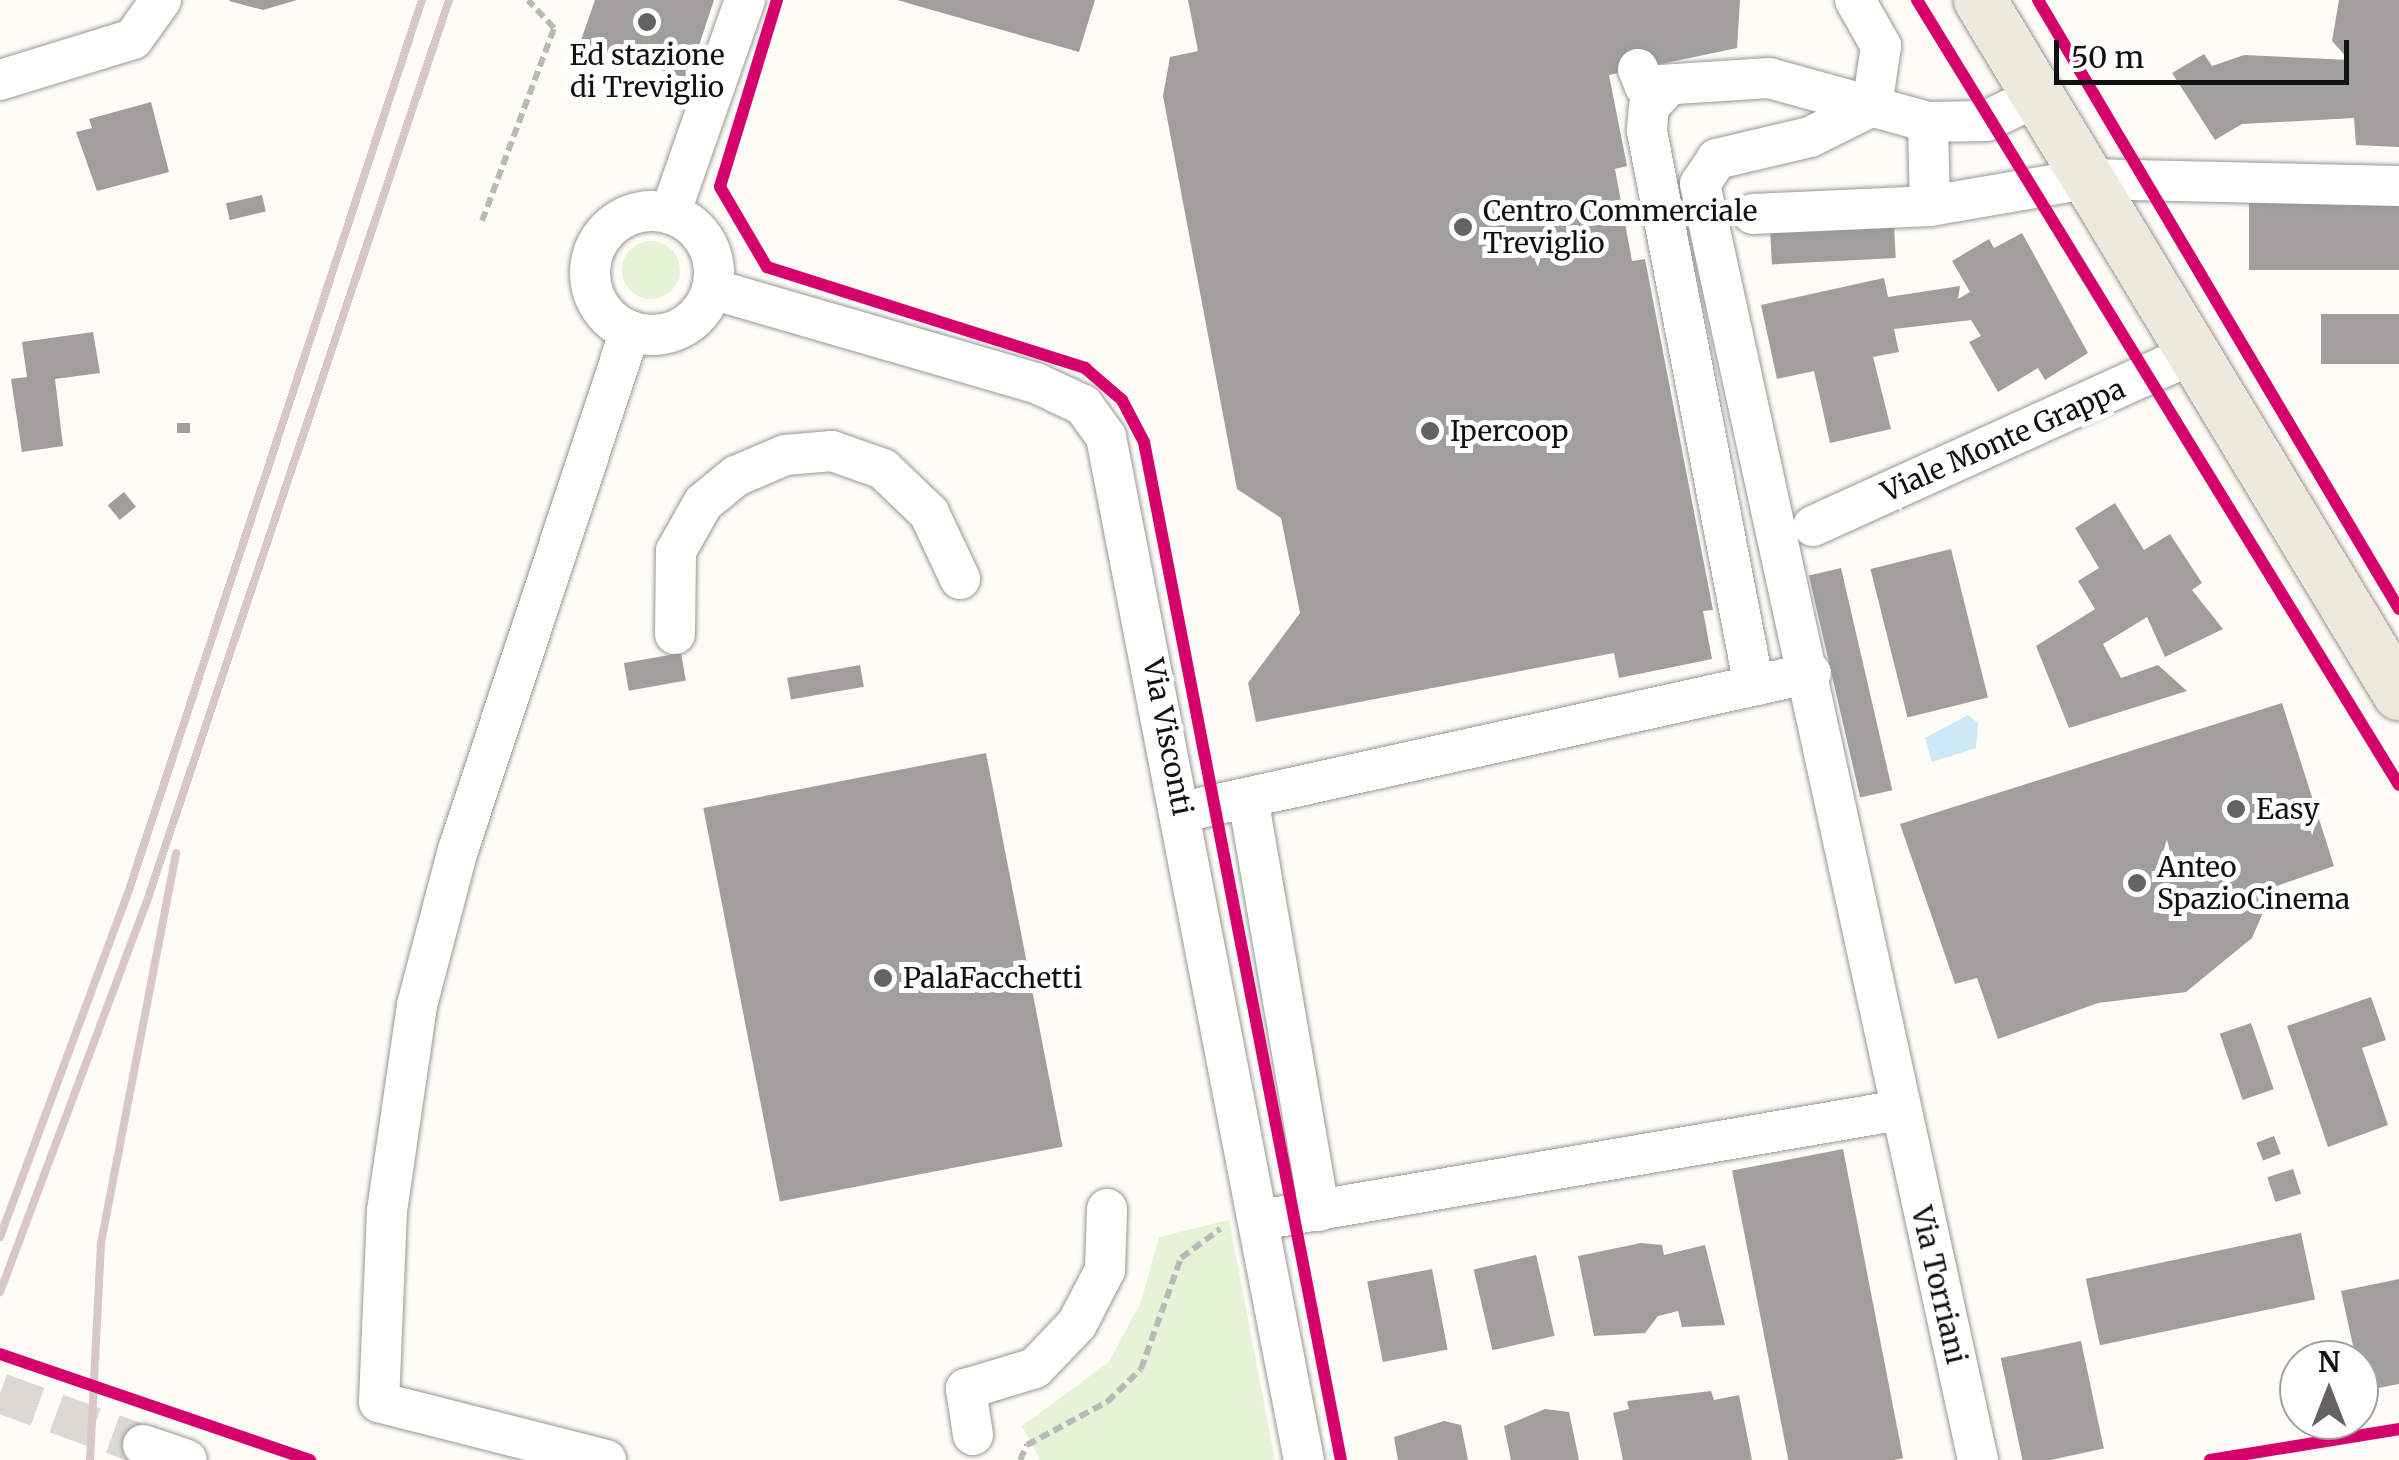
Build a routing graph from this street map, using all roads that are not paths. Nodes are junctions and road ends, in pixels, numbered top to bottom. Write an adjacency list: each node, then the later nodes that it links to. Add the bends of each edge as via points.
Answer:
1 (161, 0): 5 (street, via 133,38 114,48)
2 (745, 0): 12 (street)
3 (1854, 0): 7 (street, via 1881,46)
4 (1980, 0): 6 (main road)
5 (0, 80)
6 (2038, 96): 8 (street, via 1986,120); 9 (main road)
7 (1872, 106): 8 (street); 20 (street, Via Torriani, via 1810,137 1717,159 1700,184); 21 (street, via 1769,78 1653,78 1646,131)
8 (1928, 122): 11 (street)
9 (2086, 179): 10 (street); 11 (street); 16 (main road)
10 (2399, 186)
11 (1930, 206): 13 (street)
12 (670, 214): 14 (street, via 706,244); 15 (street, via 626,217 594,249 597,303)
13 (1753, 214)
14 (712, 289): 15 (street, via 682,328); 24 (street, Via Visconti, via 1082,405 1119,477)
15 (630, 331): 32 (street, via 458,850 417,1005 387,1210 380,1402)
16 (2193, 354): 17 (street, Viale Monte Grappa); 22 (main road)
17 (1813, 526)
18 (960, 579): 19 (street, via 929,513 882,469 832,451 785,455 703,503 676,550)
19 (675, 634)
20 (1810, 673): 21 (street); 25 (street, Via Torriani)
21 (1754, 686): 23 (street)
22 (2399, 694)
23 (1248, 798): 24 (street); 27 (street)
24 (1182, 812): 28 (street, Via Visconti)
25 (1900, 1110): 27 (street); 34 (street, Via Torriani)
26 (1108, 1208): 29 (street, via 1105,1270 1076,1324 1035,1368 966,1390)
27 (1320, 1210): 28 (street)
28 (1260, 1220): 33 (street, Via Visconti)
29 (973, 1435)
30 (143, 1444): 31 (street)
31 (188, 1460)
32 (606, 1460)
33 (1304, 1460)
34 (1978, 1460)

